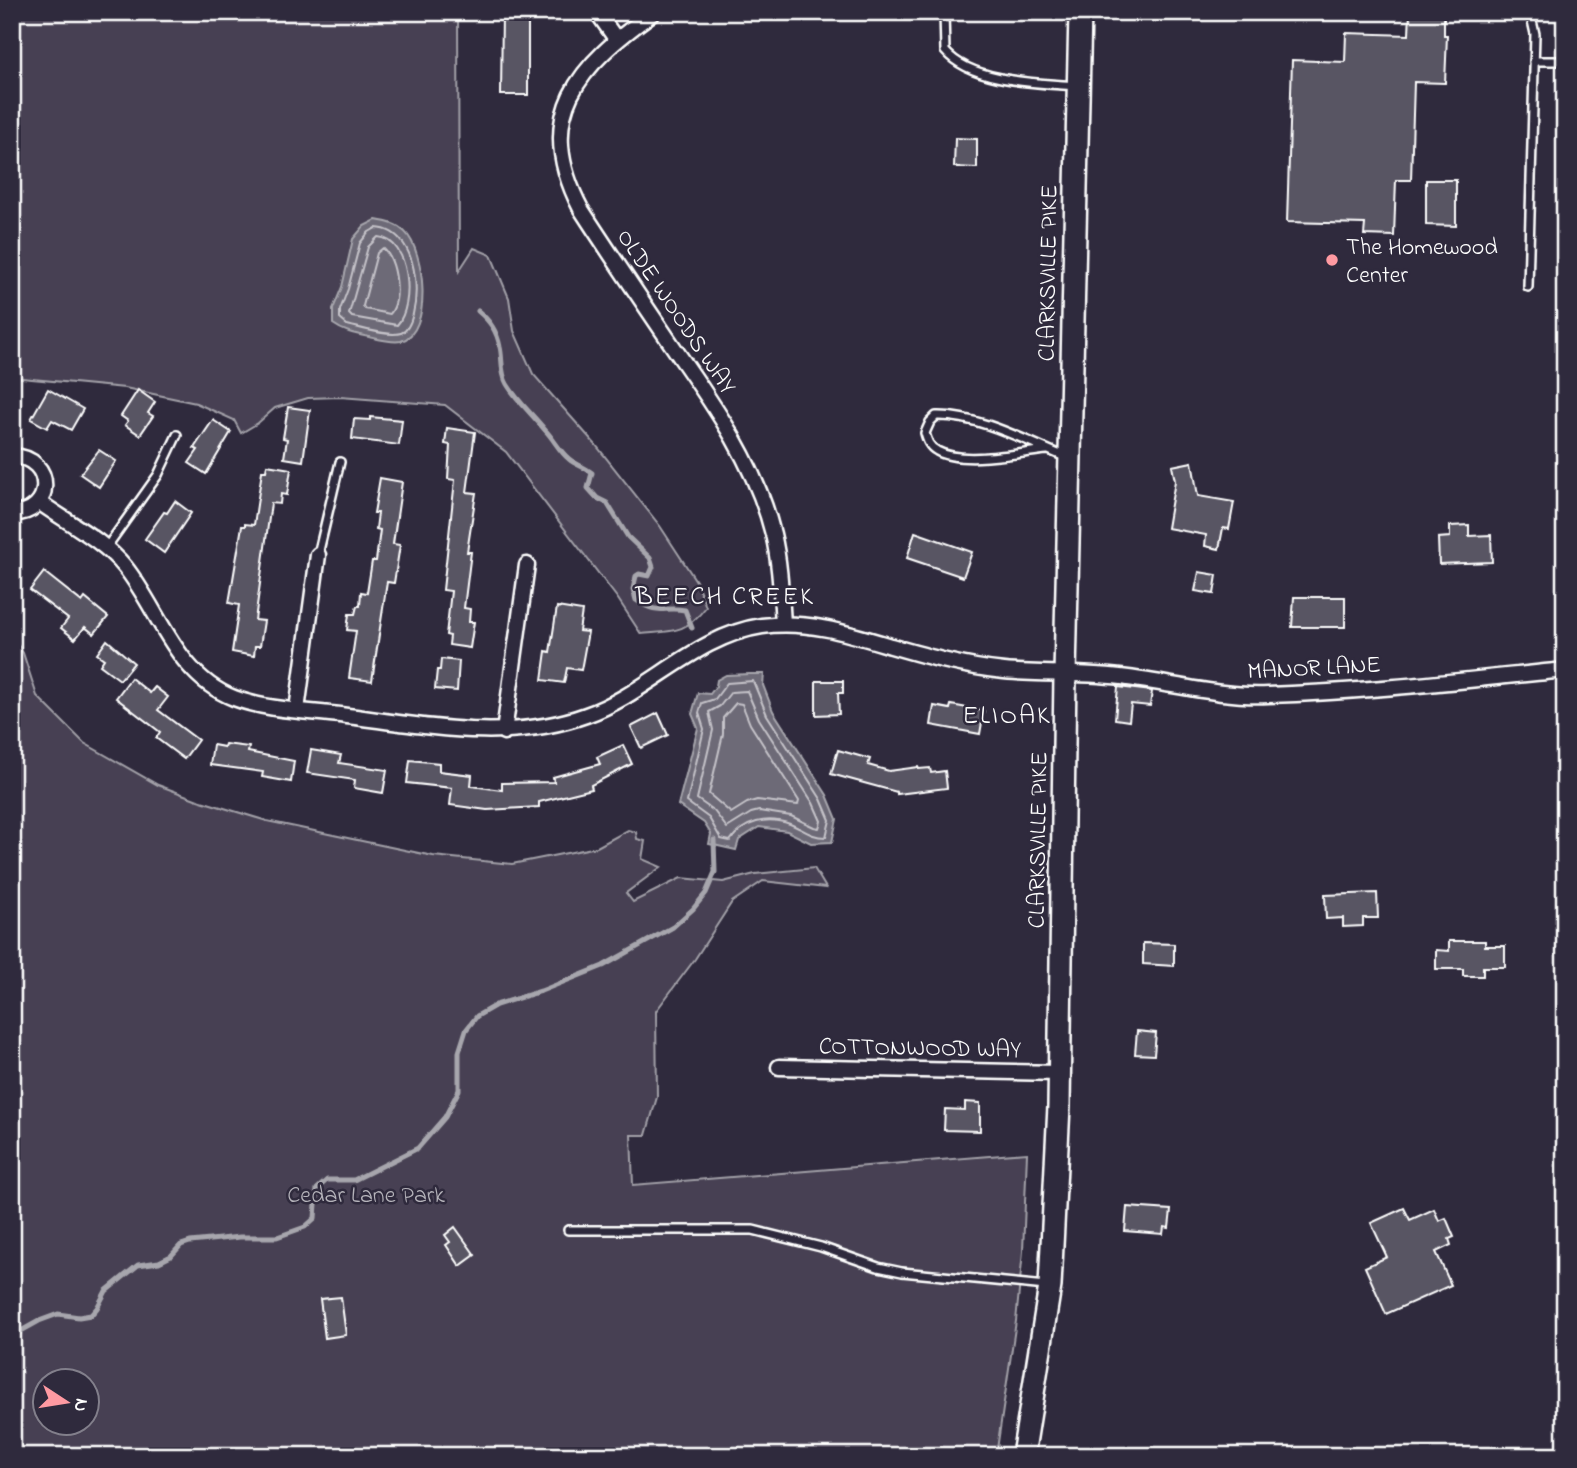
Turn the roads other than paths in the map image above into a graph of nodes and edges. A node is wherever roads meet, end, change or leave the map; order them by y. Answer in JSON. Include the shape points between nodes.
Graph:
{"nodes":[{"id":1,"x":597,"y":12,"type":"edge"},
{"id":2,"x":654,"y":12,"type":"edge"},
{"id":3,"x":944,"y":12,"type":"edge"},
{"id":4,"x":1080,"y":12,"type":"edge"},
{"id":5,"x":1530,"y":12,"type":"edge"},
{"id":6,"x":616,"y":39,"type":"junction"},
{"id":7,"x":1534,"y":61,"type":"junction"},
{"id":8,"x":1565,"y":61,"type":"edge"},
{"id":9,"x":1078,"y":87,"type":"junction"},
{"id":10,"x":1528,"y":287,"type":"dead end"},
{"id":11,"x":177,"y":435,"type":"dead end"},
{"id":12,"x":1047,"y":450,"type":"junction"},
{"id":13,"x":12,"y":456,"type":"edge"},
{"id":14,"x":1069,"y":458,"type":"junction"},
{"id":15,"x":340,"y":462,"type":"dead end"},
{"id":16,"x":39,"y":502,"type":"junction"},
{"id":17,"x":12,"y":513,"type":"edge"},
{"id":18,"x":106,"y":549,"type":"junction"},
{"id":19,"x":318,"y":555,"type":"joint"},
{"id":20,"x":527,"y":565,"type":"dead end"},
{"id":21,"x":783,"y":624,"type":"junction"},
{"id":22,"x":1565,"y":670,"type":"edge"},
{"id":23,"x":1065,"y":675,"type":"junction"},
{"id":24,"x":298,"y":710,"type":"junction"},
{"id":25,"x":504,"y":732,"type":"junction"},
{"id":26,"x":779,"y":1067,"type":"dead end"},
{"id":27,"x":1060,"y":1073,"type":"junction"},
{"id":28,"x":568,"y":1230,"type":"dead end"},
{"id":29,"x":1050,"y":1286,"type":"junction"},
{"id":30,"x":1023,"y":1456,"type":"edge"}],
"edges":[{"from":1,"to":6,"type":"street"},
{"from":2,"to":6,"type":"street","name":"OLDE WOODS WAY"},
{"from":3,"to":9,"type":"lane","via":[[945,51],[960,64],[1010,81]]},
{"from":4,"to":9,"type":"main road","name":"CLARKSVILLE PIKE"},
{"from":5,"to":7,"type":"lane"},
{"from":6,"to":21,"type":"street","name":"OLDE WOODS WAY","via":[[588,66],[575,87],[559,138],[561,161],[588,220],[738,445],[753,475],[773,533]]},
{"from":7,"to":8,"type":"lane"},
{"from":7,"to":10,"type":"lane"},
{"from":9,"to":14,"type":"main road","name":"CLARKSVILLE PIKE"},
{"from":11,"to":18,"type":"lane","via":[[158,475]]},
{"from":12,"to":12,"type":"lane","via":[[951,415],[936,416],[925,433],[937,452],[952,455],[974,458]]},
{"from":12,"to":14,"type":"lane"},
{"from":13,"to":16,"type":"street","via":[[31,460],[43,475]]},
{"from":14,"to":23,"type":"main road","name":"CLARKSVILLE PIKE"},
{"from":15,"to":19,"type":"lane"},
{"from":16,"to":17,"type":"street","via":[[24,512]]},
{"from":16,"to":18,"type":"street","name":"MANOR LANE"},
{"from":18,"to":24,"type":"street","name":"MANOR LANE","via":[[128,572],[196,674],[232,697]]},
{"from":19,"to":24,"type":"street"},
{"from":20,"to":25,"type":"street"},
{"from":21,"to":23,"type":"street","name":"MANOR LANE","via":[[836,630],[973,667]]},
{"from":21,"to":25,"type":"street","name":"MANOR LANE","via":[[730,633],[586,715]]},
{"from":22,"to":23,"type":"street","name":"MANOR LANE","via":[[1265,695],[1190,690],[1125,677]]},
{"from":23,"to":27,"type":"main road","name":"CLARKSVILLE PIKE"},
{"from":24,"to":25,"type":"street","name":"MANOR LANE"},
{"from":26,"to":27,"type":"street","name":"COTTONWOOD WAY"},
{"from":27,"to":29,"type":"main road","name":"CLARKSVILLE PIKE"},
{"from":28,"to":29,"type":"lane","via":[[753,1230],[902,1272]]},
{"from":29,"to":30,"type":"main road","name":"CLARKSVILLE PIKE"}]}
